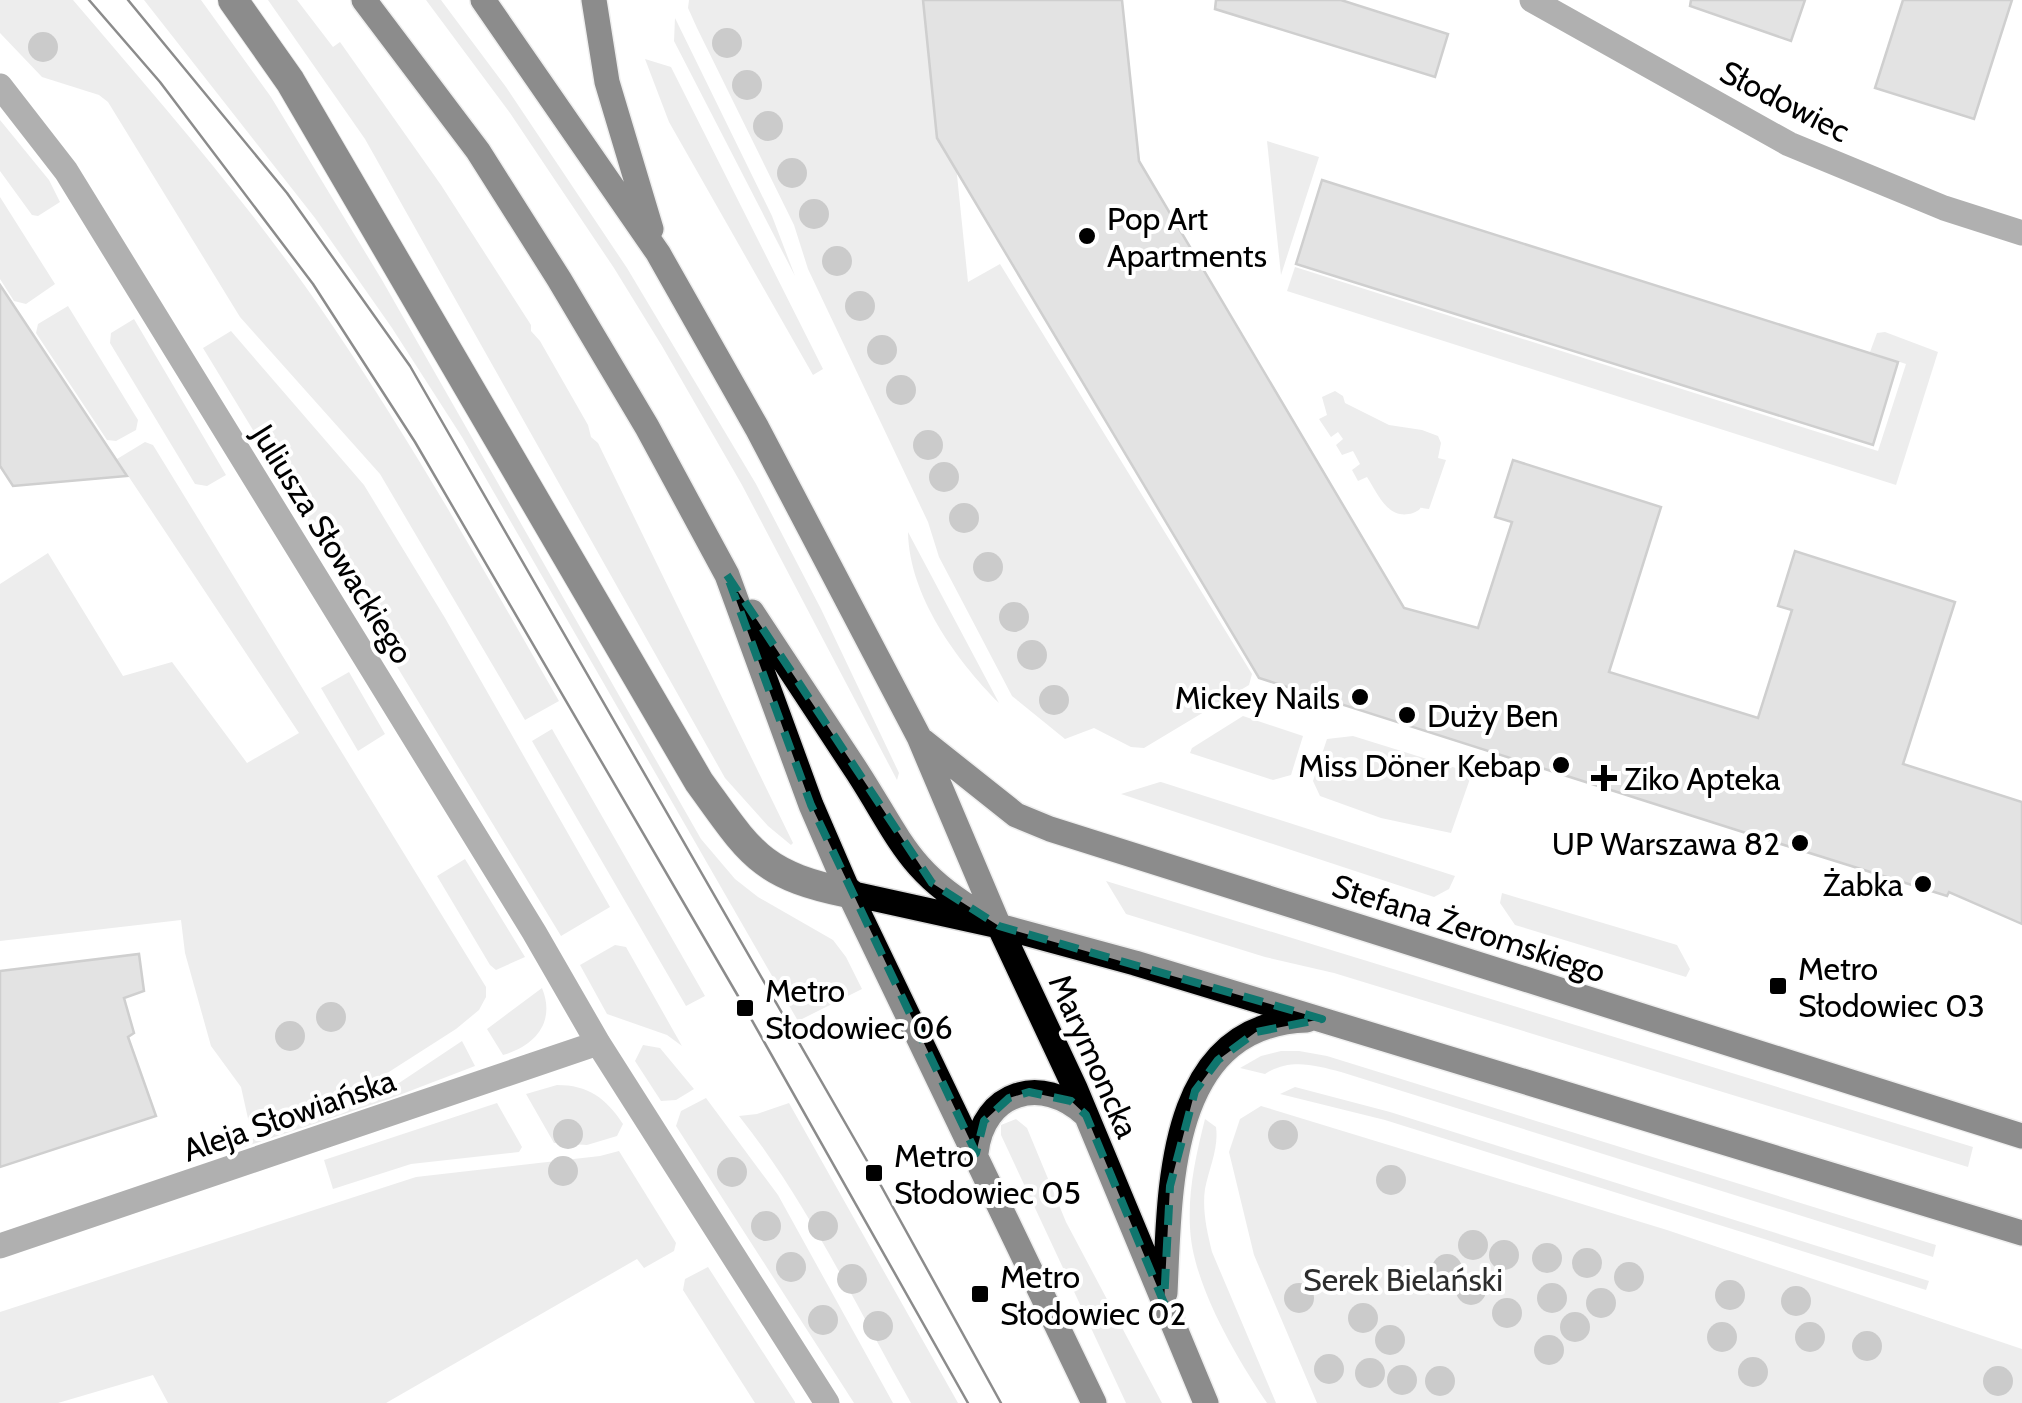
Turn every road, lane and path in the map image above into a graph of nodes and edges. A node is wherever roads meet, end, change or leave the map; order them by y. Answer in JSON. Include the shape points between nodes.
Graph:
{"nodes":[{"id":1,"x":233,"y":0,"type":"edge"},
{"id":2,"x":364,"y":0,"type":"edge"},
{"id":3,"x":483,"y":0,"type":"edge"},
{"id":4,"x":594,"y":0,"type":"edge"},
{"id":5,"x":1532,"y":0,"type":"edge"},
{"id":6,"x":0,"y":86,"type":"edge"},
{"id":7,"x":2020,"y":226,"type":"edge"},
{"id":8,"x":658,"y":253,"type":"junction"},
{"id":9,"x":727,"y":575,"type":"junction"},
{"id":10,"x":919,"y":737,"type":"junction"},
{"id":11,"x":849,"y":893,"type":"junction"},
{"id":12,"x":999,"y":926,"type":"junction"},
{"id":13,"x":1322,"y":1019,"type":"junction"},
{"id":14,"x":598,"y":1043,"type":"junction"},
{"id":15,"x":1086,"y":1116,"type":"junction"},
{"id":16,"x":2022,"y":1136,"type":"edge"},
{"id":17,"x":976,"y":1153,"type":"junction"},
{"id":18,"x":2022,"y":1233,"type":"edge"},
{"id":19,"x":0,"y":1246,"type":"edge"},
{"id":20,"x":1164,"y":1303,"type":"junction"},
{"id":21,"x":827,"y":1403,"type":"edge"},
{"id":22,"x":1094,"y":1403,"type":"edge"},
{"id":23,"x":1206,"y":1403,"type":"edge"}],
"edges":[{"from":1,"to":11,"type":"highway","via":[[290,81],[699,782],[768,866]]},
{"from":2,"to":9,"type":"main road","via":[[478,150],[647,427]]},
{"from":3,"to":8,"type":"main road"},
{"from":4,"to":8,"type":"main road","via":[[607,82]]},
{"from":5,"to":7,"type":"street","name":"Słodowiec","via":[[1789,144],[1944,208]]},
{"from":6,"to":14,"type":"street","name":"Juliusza Słowackiego","via":[[66,171]]},
{"from":8,"to":10,"type":"main road"},
{"from":9,"to":11,"type":"main road"},
{"from":9,"to":12,"type":"main road","via":[[902,848],[932,882]]},
{"from":10,"to":12,"type":"main road","name":"Marymoncka"},
{"from":10,"to":16,"type":"main road","name":"Stefana Żeromskiego","via":[[1016,815],[1050,829]]},
{"from":11,"to":12,"type":"main road"},
{"from":11,"to":17,"type":"main road"},
{"from":12,"to":13,"type":"main road"},
{"from":12,"to":15,"type":"main road","name":"Marymoncka"},
{"from":13,"to":18,"type":"main road"},
{"from":13,"to":20,"type":"main road","via":[[1256,1032],[1218,1060],[1194,1092],[1170,1186]]},
{"from":14,"to":19,"type":"street","name":"Aleja Słowiańska"},
{"from":14,"to":21,"type":"street"},
{"from":15,"to":17,"type":"main road","via":[[1051,1093],[1009,1098],[984,1121]]},
{"from":15,"to":20,"type":"main road","name":"Marymoncka"},
{"from":17,"to":22,"type":"main road"},
{"from":20,"to":23,"type":"main road","name":"Marymoncka"}]}
